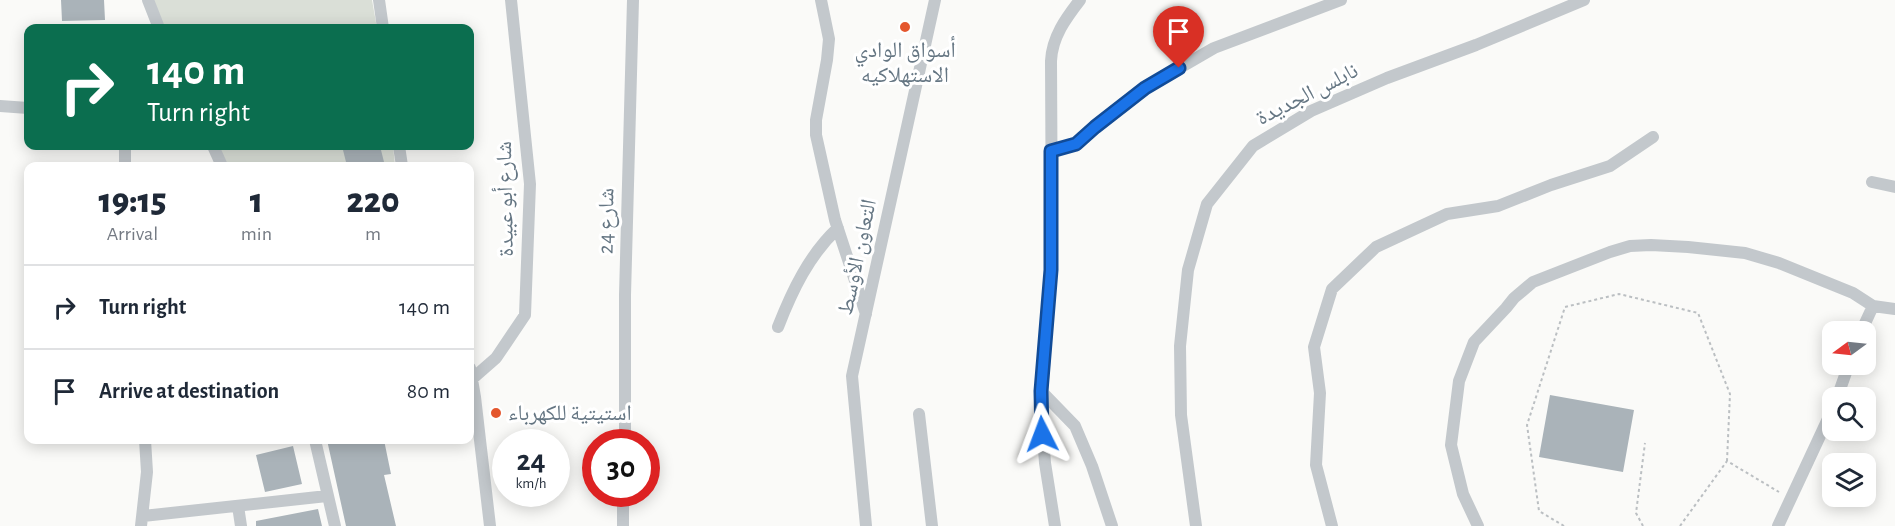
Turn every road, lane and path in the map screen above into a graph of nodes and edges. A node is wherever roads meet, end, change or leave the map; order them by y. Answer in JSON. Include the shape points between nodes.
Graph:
{"nodes":[{"id":1,"x":148,"y":0,"type":"edge"},
{"id":2,"x":379,"y":0,"type":"edge"},
{"id":3,"x":511,"y":0,"type":"edge"},
{"id":4,"x":633,"y":0,"type":"edge"},
{"id":5,"x":821,"y":0,"type":"edge"},
{"id":6,"x":935,"y":0,"type":"edge"},
{"id":7,"x":1080,"y":0,"type":"edge"},
{"id":8,"x":1341,"y":0,"type":"edge"},
{"id":9,"x":1584,"y":0,"type":"edge"},
{"id":10,"x":157,"y":24,"type":"edge"},
{"id":11,"x":382,"y":24,"type":"edge"},
{"id":12,"x":0,"y":106,"type":"edge"},
{"id":13,"x":24,"y":108,"type":"edge"},
{"id":14,"x":1653,"y":137,"type":"dead end"},
{"id":15,"x":1051,"y":151,"type":"junction"},
{"id":16,"x":1872,"y":182,"type":"dead end"},
{"id":17,"x":1895,"y":187,"type":"edge"},
{"id":18,"x":838,"y":228,"type":"junction"},
{"id":19,"x":1873,"y":306,"type":"junction"},
{"id":20,"x":1895,"y":309,"type":"edge"},
{"id":21,"x":866,"y":314,"type":"junction"},
{"id":22,"x":1866,"y":321,"type":"edge"},
{"id":23,"x":778,"y":327,"type":"dead end"},
{"id":24,"x":474,"y":371,"type":"edge"},
{"id":25,"x":1041,"y":391,"type":"junction"},
{"id":26,"x":474,"y":397,"type":"edge"},
{"id":27,"x":919,"y":414,"type":"dead end"},
{"id":28,"x":625,"y":429,"type":"edge"},
{"id":29,"x":1822,"y":430,"type":"edge"},
{"id":30,"x":1645,"y":443,"type":"dead end"},
{"id":31,"x":145,"y":444,"type":"edge"},
{"id":32,"x":316,"y":444,"type":"edge"},
{"id":33,"x":1727,"y":461,"type":"junction"},
{"id":34,"x":327,"y":496,"type":"junction"},
{"id":35,"x":1789,"y":498,"type":"junction"},
{"id":36,"x":238,"y":507,"type":"junction"},
{"id":37,"x":624,"y":507,"type":"edge"},
{"id":38,"x":142,"y":521,"type":"edge"},
{"id":39,"x":241,"y":526,"type":"edge"},
{"id":40,"x":335,"y":526,"type":"edge"},
{"id":41,"x":490,"y":526,"type":"edge"},
{"id":42,"x":623,"y":526,"type":"edge"},
{"id":43,"x":866,"y":526,"type":"edge"},
{"id":44,"x":932,"y":526,"type":"edge"},
{"id":45,"x":1055,"y":526,"type":"edge"},
{"id":46,"x":1112,"y":526,"type":"edge"},
{"id":47,"x":1196,"y":526,"type":"edge"},
{"id":48,"x":1332,"y":526,"type":"edge"},
{"id":49,"x":1478,"y":526,"type":"edge"},
{"id":50,"x":1564,"y":526,"type":"edge"},
{"id":51,"x":1643,"y":526,"type":"edge"},
{"id":52,"x":1680,"y":526,"type":"edge"},
{"id":53,"x":1778,"y":526,"type":"edge"}],
"edges":[{"from":1,"to":10,"type":"street"},
{"from":2,"to":11,"type":"street"},
{"from":3,"to":24,"type":"street","name":"شارع أبو عبيدة","via":[[530,184],[525,315],[496,358]]},
{"from":4,"to":28,"type":"street","name":"شارع 24"},
{"from":5,"to":18,"type":"street","via":[[828,52],[816,129],[826,188]]},
{"from":6,"to":21,"type":"street","name":"التعاون الأوسط"},
{"from":7,"to":15,"type":"street","via":[[1052,49]]},
{"from":8,"to":15,"type":"street","via":[[1214,48],[1145,88],[1076,144]]},
{"from":9,"to":47,"type":"street","name":"نابلس الجديدة","via":[[1311,111],[1253,146],[1207,204],[1188,270],[1180,346],[1181,415]]},
{"from":12,"to":13,"type":"street"},
{"from":14,"to":48,"type":"street","via":[[1610,166],[1498,206],[1448,214],[1376,247],[1332,289],[1314,347],[1320,393],[1316,465]]},
{"from":15,"to":25,"type":"street","via":[[1051,283]]},
{"from":16,"to":17,"type":"street"},
{"from":18,"to":21,"type":"street"},
{"from":18,"to":23,"type":"street","via":[[823,242],[804,271]]},
{"from":19,"to":20,"type":"street"},
{"from":19,"to":22,"type":"street"},
{"from":19,"to":49,"type":"street","via":[[1853,293],[1779,263],[1745,253],[1688,247],[1630,246],[1533,282],[1474,342],[1460,381],[1451,445],[1463,494]]},
{"from":21,"to":43,"type":"street","name":"التعاون الأوسط","via":[[852,376]]},
{"from":25,"to":45,"type":"street","via":[[1043,443]]},
{"from":25,"to":46,"type":"street","via":[[1075,426]]},
{"from":26,"to":41,"type":"street"},
{"from":27,"to":44,"type":"street"},
{"from":29,"to":35,"type":"street"},
{"from":30,"to":51,"type":"path","via":[[1636,513]]},
{"from":31,"to":38,"type":"street"},
{"from":32,"to":34,"type":"street"},
{"from":33,"to":35,"type":"path"},
{"from":33,"to":50,"type":"path","via":[[1730,394],[1698,313],[1619,294],[1565,307],[1527,425],[1539,511]]},
{"from":33,"to":52,"type":"path"},
{"from":34,"to":36,"type":"street"},
{"from":34,"to":40,"type":"street"},
{"from":35,"to":53,"type":"street"},
{"from":36,"to":38,"type":"street"},
{"from":36,"to":39,"type":"street"},
{"from":37,"to":42,"type":"street"}]}
